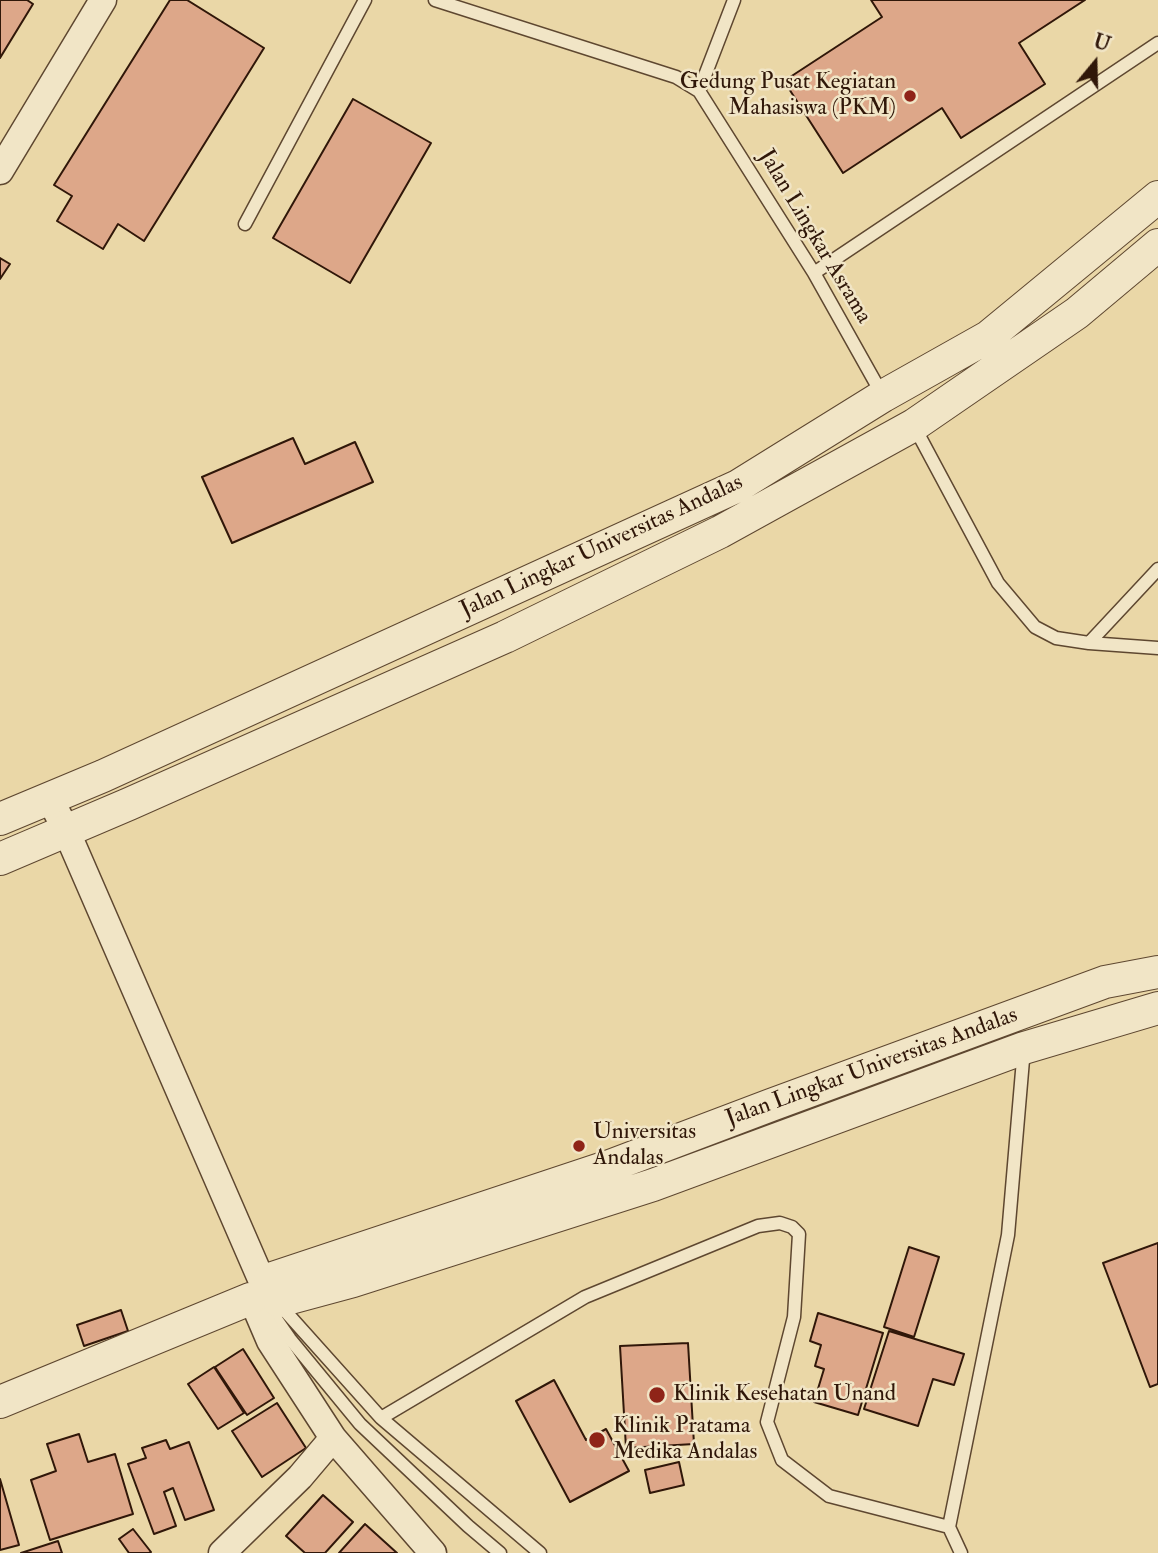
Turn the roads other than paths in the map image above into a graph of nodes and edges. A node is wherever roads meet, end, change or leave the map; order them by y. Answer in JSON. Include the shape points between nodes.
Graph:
{"nodes":[{"id":1,"x":103,"y":0,"type":"edge"},
{"id":2,"x":365,"y":0,"type":"edge"},
{"id":3,"x":435,"y":0,"type":"edge"},
{"id":4,"x":734,"y":0,"type":"edge"},
{"id":5,"x":1158,"y":43,"type":"edge"},
{"id":6,"x":699,"y":91,"type":"junction"},
{"id":7,"x":0,"y":171,"type":"edge"},
{"id":8,"x":1158,"y":198,"type":"edge"},
{"id":9,"x":245,"y":224,"type":"dead end"},
{"id":10,"x":1158,"y":245,"type":"edge"},
{"id":11,"x":814,"y":273,"type":"junction"},
{"id":12,"x":883,"y":396,"type":"junction"},
{"id":13,"x":914,"y":425,"type":"junction"},
{"id":14,"x":1158,"y":569,"type":"edge"},
{"id":15,"x":487,"y":601,"type":"junction"},
{"id":16,"x":505,"y":637,"type":"junction"},
{"id":17,"x":1089,"y":643,"type":"junction"},
{"id":18,"x":1158,"y":648,"type":"edge"},
{"id":19,"x":50,"y":799,"type":"junction"},
{"id":20,"x":0,"y":819,"type":"edge"},
{"id":21,"x":66,"y":830,"type":"junction"},
{"id":22,"x":0,"y":859,"type":"edge"},
{"id":23,"x":1158,"y":972,"type":"edge"},
{"id":24,"x":1158,"y":1007,"type":"edge"},
{"id":25,"x":1024,"y":1048,"type":"junction"},
{"id":26,"x":847,"y":1077,"type":"junction"},
{"id":27,"x":862,"y":1108,"type":"junction"},
{"id":28,"x":266,"y":1296,"type":"junction"},
{"id":29,"x":0,"y":1402,"type":"edge"},
{"id":30,"x":381,"y":1418,"type":"junction"},
{"id":31,"x":333,"y":1438,"type":"junction"},
{"id":32,"x":949,"y":1527,"type":"junction"},
{"id":33,"x":222,"y":1553,"type":"edge"},
{"id":34,"x":433,"y":1553,"type":"edge"},
{"id":35,"x":500,"y":1553,"type":"edge"},
{"id":36,"x":540,"y":1553,"type":"edge"},
{"id":37,"x":961,"y":1553,"type":"edge"}],
"edges":[{"from":1,"to":7,"type":"street"},
{"from":2,"to":9,"type":"lane"},
{"from":3,"to":6,"type":"lane","name":"Jalan Lingkar Asrama","via":[[676,77]]},
{"from":4,"to":6,"type":"lane"},
{"from":5,"to":11,"type":"lane"},
{"from":6,"to":11,"type":"lane","name":"Jalan Lingkar Asrama"},
{"from":8,"to":12,"type":"street","name":"Jalan Lingkar Universitas Andalas","via":[[988,337]]},
{"from":10,"to":13,"type":"street","name":"Jalan Lingkar Universitas Andalas","via":[[1077,313]]},
{"from":11,"to":12,"type":"lane","name":"Jalan Lingkar Asrama"},
{"from":12,"to":15,"type":"street","name":"Jalan Lingkar Universitas Andalas","via":[[738,486]]},
{"from":13,"to":16,"type":"street","name":"Jalan Lingkar Universitas Andalas","via":[[720,532]]},
{"from":13,"to":17,"type":"lane","via":[[998,583],[1035,627],[1056,638]]},
{"from":14,"to":17,"type":"lane"},
{"from":15,"to":16,"type":"street"},
{"from":15,"to":19,"type":"street","name":"Jalan Lingkar Universitas Andalas"},
{"from":16,"to":21,"type":"street","name":"Jalan Lingkar Universitas Andalas"},
{"from":17,"to":18,"type":"lane"},
{"from":19,"to":20,"type":"street","name":"Jalan Lingkar Universitas Andalas"},
{"from":19,"to":21,"type":"street"},
{"from":21,"to":22,"type":"street","name":"Jalan Lingkar Universitas Andalas"},
{"from":21,"to":28,"type":"street"},
{"from":23,"to":26,"type":"street","name":"Jalan Lingkar Universitas Andalas","via":[[1105,982]]},
{"from":24,"to":25,"type":"street","name":"Jalan Lingkar Universitas Andalas"},
{"from":25,"to":27,"type":"street","name":"Jalan Lingkar Universitas Andalas"},
{"from":25,"to":32,"type":"lane","via":[[1008,1235]]},
{"from":26,"to":27,"type":"street"},
{"from":26,"to":28,"type":"street","name":"Jalan Lingkar Universitas Andalas"},
{"from":27,"to":28,"type":"street","name":"Jalan Lingkar Universitas Andalas","via":[[653,1185],[353,1281]]},
{"from":28,"to":29,"type":"street"},
{"from":28,"to":30,"type":"lane"},
{"from":28,"to":31,"type":"street","via":[[270,1341]]},
{"from":28,"to":35,"type":"lane","via":[[290,1339],[360,1424]]},
{"from":30,"to":32,"type":"lane","via":[[585,1297],[758,1226],[780,1223],[799,1234],[793,1317],[767,1422],[782,1460],[830,1496]]},
{"from":30,"to":36,"type":"lane"},
{"from":31,"to":33,"type":"street"},
{"from":31,"to":34,"type":"street"},
{"from":32,"to":37,"type":"lane"}]}
